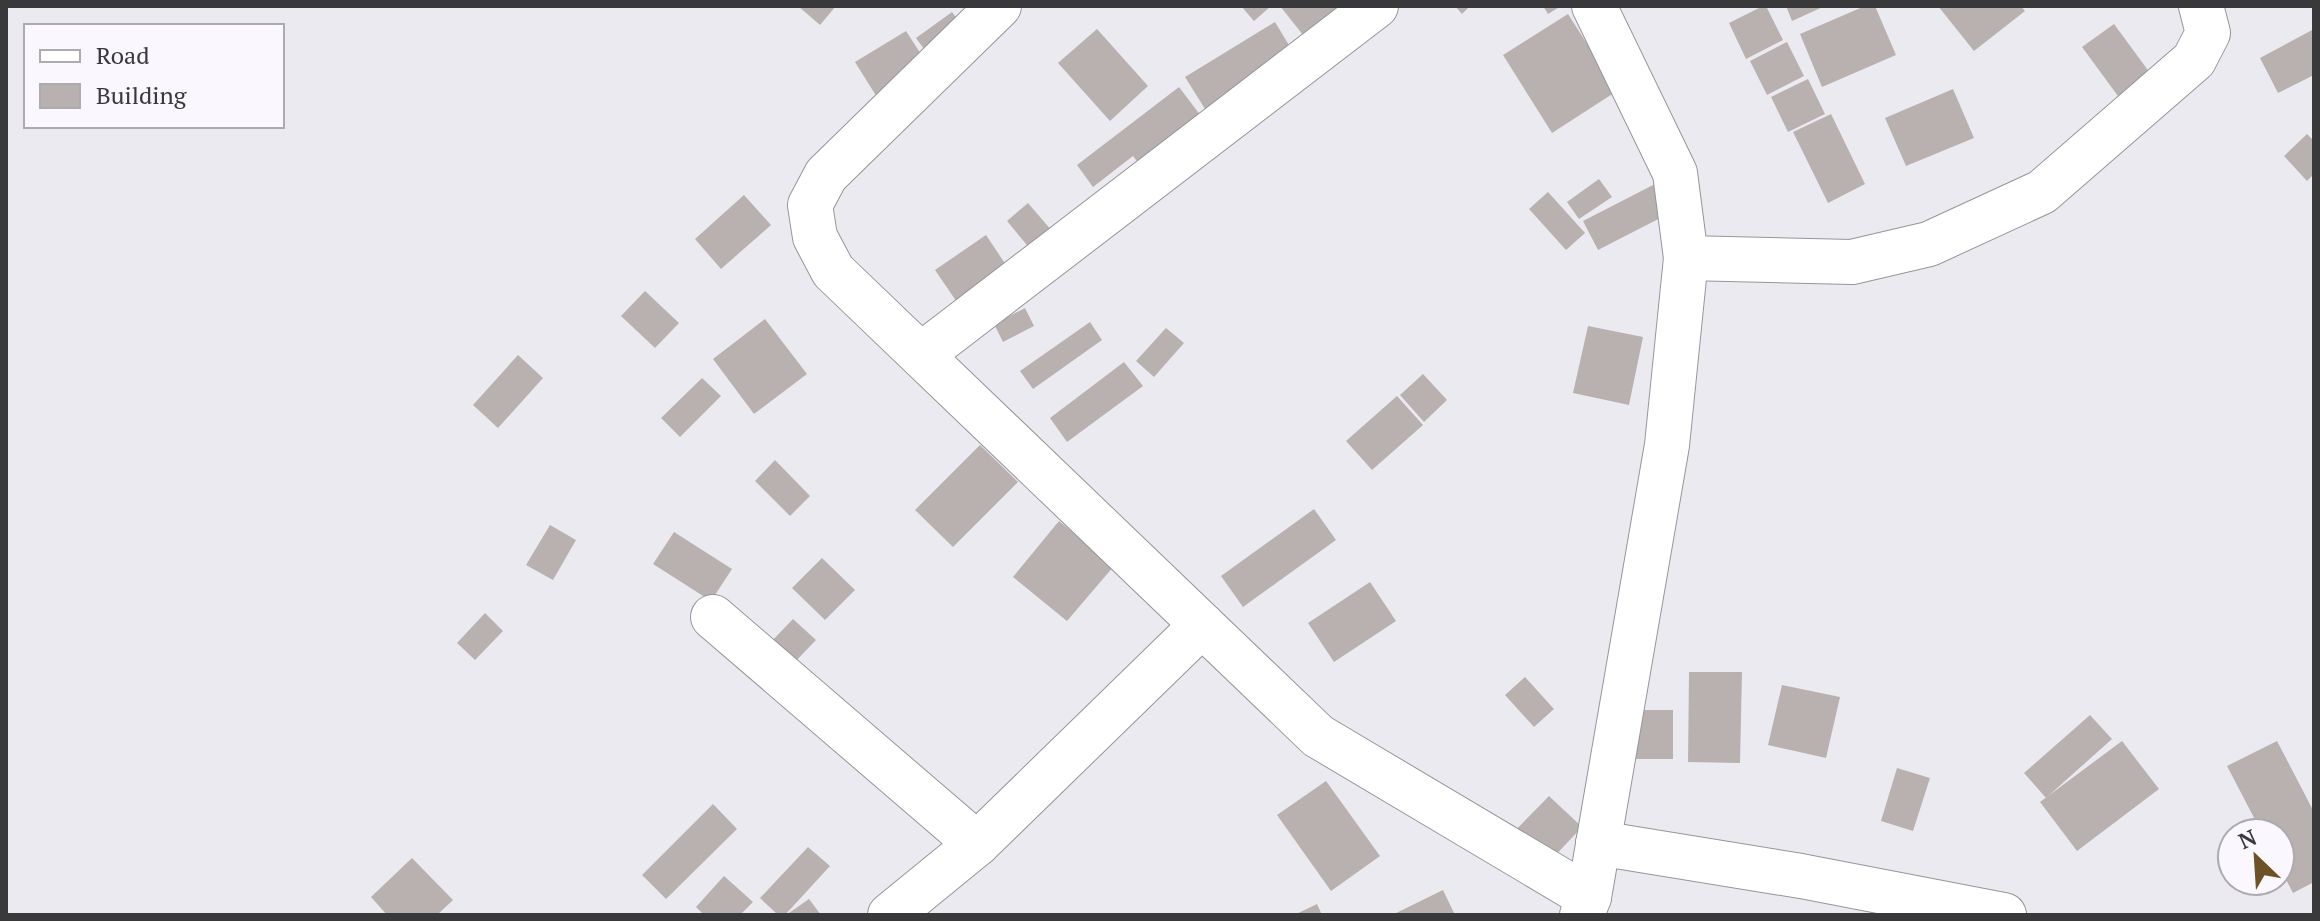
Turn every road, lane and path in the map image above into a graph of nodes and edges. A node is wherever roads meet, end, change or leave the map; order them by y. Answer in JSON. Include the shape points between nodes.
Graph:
{"nodes":[{"id":1,"x":999,"y":6,"type":"edge"},
{"id":2,"x":1376,"y":6,"type":"edge"},
{"id":3,"x":1594,"y":6,"type":"edge"},
{"id":4,"x":2201,"y":6,"type":"edge"},
{"id":5,"x":1686,"y":258,"type":"junction"},
{"id":6,"x":921,"y":355,"type":"junction"},
{"id":7,"x":713,"y":617,"type":"dead end"},
{"id":8,"x":1202,"y":625,"type":"junction"},
{"id":9,"x":1598,"y":843,"type":"junction"},
{"id":10,"x":977,"y":844,"type":"junction"},
{"id":11,"x":1586,"y":906,"type":"edge"},
{"id":12,"x":890,"y":915,"type":"edge"},
{"id":13,"x":2004,"y":915,"type":"edge"}],
"edges":[{"from":1,"to":6,"type":"street","via":[[826,175],[810,205],[815,237],[833,271]]},
{"from":2,"to":6,"type":"street"},
{"from":3,"to":5,"type":"street","via":[[1675,173]]},
{"from":4,"to":5,"type":"street","via":[[2208,33],[2194,60],[2042,192],[1929,244],[1852,262]]},
{"from":5,"to":9,"type":"street","via":[[1667,445]]},
{"from":6,"to":8,"type":"street"},
{"from":7,"to":10,"type":"street"},
{"from":8,"to":10,"type":"street"},
{"from":8,"to":11,"type":"street","via":[[1318,736]]},
{"from":9,"to":11,"type":"street"},
{"from":9,"to":13,"type":"street"},
{"from":10,"to":12,"type":"street"}]}
